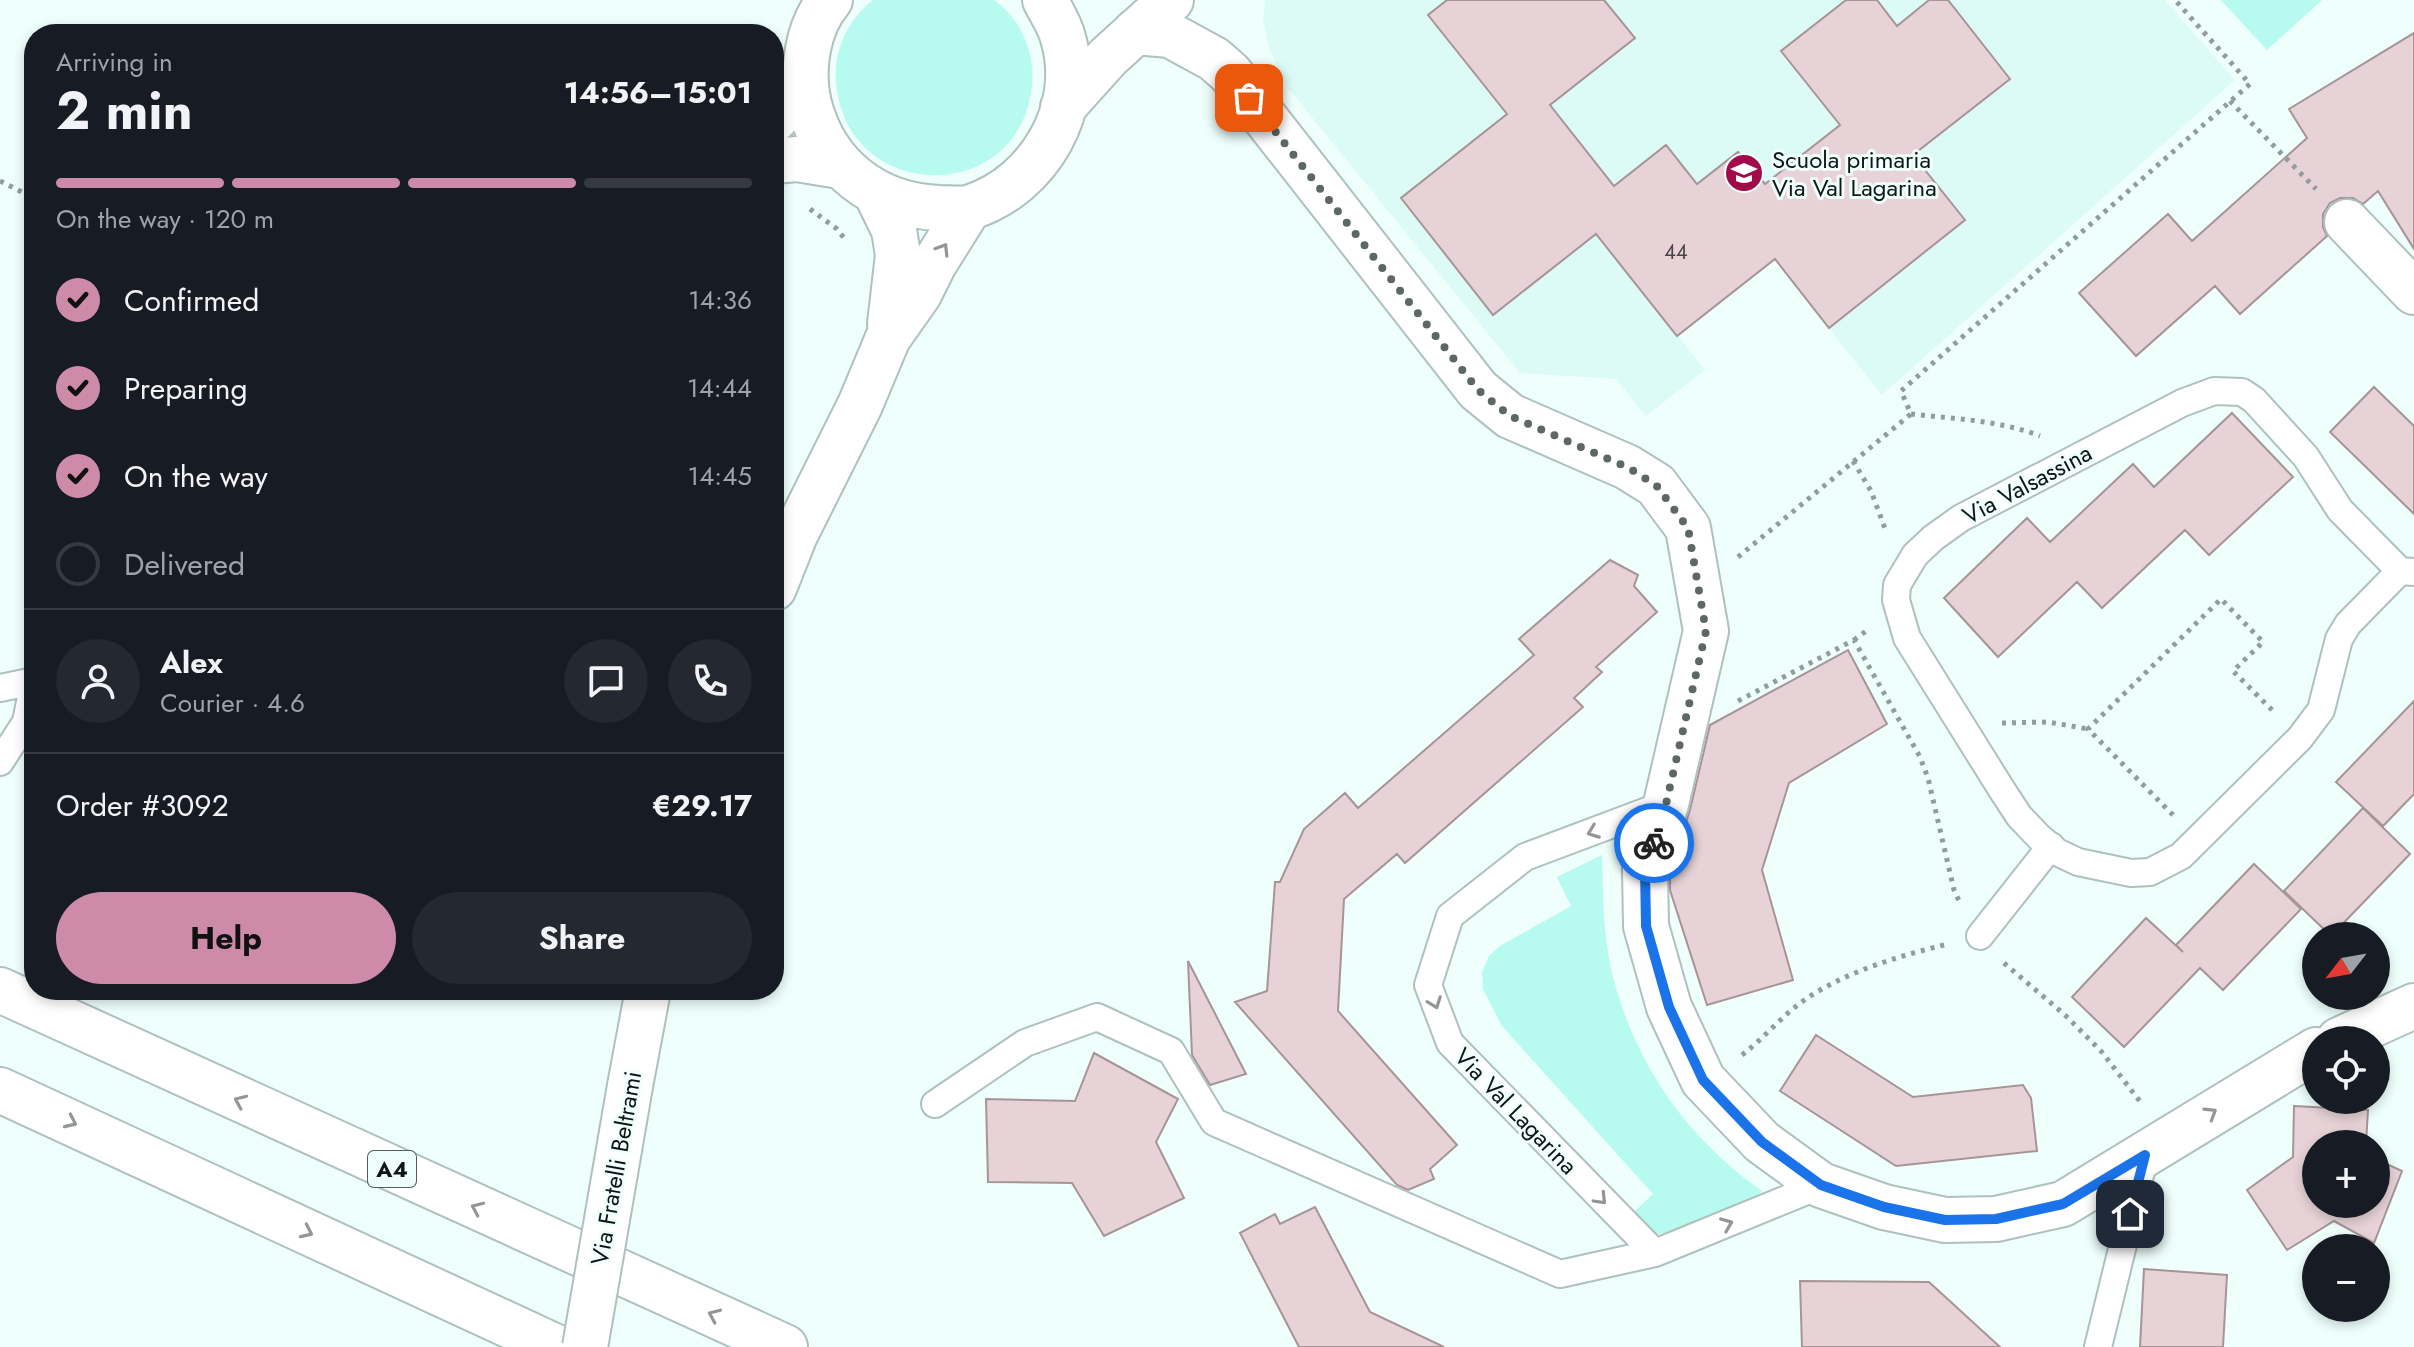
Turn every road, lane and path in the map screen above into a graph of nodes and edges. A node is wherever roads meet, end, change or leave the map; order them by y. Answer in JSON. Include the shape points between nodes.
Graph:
{"nodes":[{"id":1,"x":830,"y":0,"type":"edge"},
{"id":2,"x":1045,"y":0,"type":"edge"},
{"id":3,"x":1171,"y":0,"type":"edge"},
{"id":4,"x":2175,"y":0,"type":"edge"},
{"id":5,"x":1135,"y":32,"type":"junction"},
{"id":6,"x":805,"y":87,"type":"junction"},
{"id":7,"x":2230,"y":101,"type":"junction"},
{"id":8,"x":1063,"y":107,"type":"junction"},
{"id":9,"x":784,"y":109,"type":"edge"},
{"id":10,"x":784,"y":160,"type":"edge"},
{"id":11,"x":840,"y":166,"type":"junction"},
{"id":12,"x":0,"y":181,"type":"edge"},
{"id":13,"x":24,"y":193,"type":"edge"},
{"id":14,"x":876,"y":193,"type":"junction"},
{"id":15,"x":803,"y":205,"type":"dead end"},
{"id":16,"x":969,"y":208,"type":"junction"},
{"id":17,"x":2347,"y":222,"type":"joint"},
{"id":18,"x":845,"y":240,"type":"dead end"},
{"id":19,"x":2414,"y":292,"type":"edge"},
{"id":20,"x":888,"y":338,"type":"junction"},
{"id":21,"x":1911,"y":414,"type":"junction"},
{"id":22,"x":2049,"y":440,"type":"dead end"},
{"id":23,"x":1853,"y":461,"type":"junction"},
{"id":24,"x":1887,"y":533,"type":"dead end"},
{"id":25,"x":784,"y":563,"type":"edge"},
{"id":26,"x":1695,"y":569,"type":"junction"},
{"id":27,"x":2407,"y":572,"type":"edge"},
{"id":28,"x":24,"y":684,"type":"edge"},
{"id":29,"x":0,"y":688,"type":"edge"},
{"id":30,"x":1957,"y":720,"type":"junction"},
{"id":31,"x":1685,"y":722,"type":"junction"},
{"id":32,"x":24,"y":725,"type":"edge"},
{"id":33,"x":2088,"y":729,"type":"junction"},
{"id":34,"x":2300,"y":738,"type":"junction"},
{"id":35,"x":0,"y":762,"type":"edge"},
{"id":36,"x":1666,"y":804,"type":"junction"},
{"id":37,"x":2198,"y":841,"type":"junction"},
{"id":38,"x":2051,"y":846,"type":"junction"},
{"id":39,"x":1980,"y":936,"type":"junction"},
{"id":40,"x":0,"y":990,"type":"edge"},
{"id":41,"x":646,"y":1000,"type":"edge"},
{"id":42,"x":2414,"y":1006,"type":"edge"},
{"id":43,"x":2370,"y":1026,"type":"edge"},
{"id":44,"x":2302,"y":1059,"type":"edge"},
{"id":45,"x":1703,"y":1080,"type":"junction"},
{"id":46,"x":0,"y":1090,"type":"edge"},
{"id":47,"x":935,"y":1104,"type":"dead end"},
{"id":48,"x":2157,"y":1147,"type":"junction"},
{"id":49,"x":1821,"y":1185,"type":"junction"},
{"id":50,"x":1655,"y":1253,"type":"junction"},
{"id":51,"x":556,"y":1347,"type":"edge"},
{"id":52,"x":585,"y":1347,"type":"edge"},
{"id":53,"x":785,"y":1347,"type":"edge"},
{"id":54,"x":2098,"y":1347,"type":"edge"}],
"edges":[{"from":1,"to":6,"type":"main road","via":[[808,45]]},
{"from":2,"to":8,"type":"main road","via":[[1063,38],[1069,81]]},
{"from":3,"to":5,"type":"main road"},
{"from":4,"to":7,"type":"path","via":[[2250,84]]},
{"from":5,"to":8,"type":"main road"},
{"from":5,"to":26,"type":"main road","via":[[1170,35],[1230,73],[1478,390],[1510,416],[1656,485],[1688,528]]},
{"from":6,"to":9,"type":"main road"},
{"from":6,"to":11,"type":"main road","via":[[815,128]]},
{"from":7,"to":17,"type":"path"},
{"from":7,"to":21,"type":"path","via":[[1901,391]]},
{"from":8,"to":16,"type":"main road","via":[[1060,124],[1037,162],[1006,189]]},
{"from":10,"to":11,"type":"main road"},
{"from":11,"to":14,"type":"main road"},
{"from":12,"to":13,"type":"path"},
{"from":14,"to":16,"type":"main road","via":[[918,207]]},
{"from":14,"to":20,"type":"main road","via":[[894,230],[898,255]]},
{"from":15,"to":18,"type":"path"},
{"from":20,"to":16,"type":"main road","one_way":true},
{"from":17,"to":19,"type":"main road"},
{"from":20,"to":25,"type":"main road"},
{"from":21,"to":22,"type":"path","via":[[1983,421]]},
{"from":21,"to":23,"type":"path"},
{"from":23,"to":24,"type":"path"},
{"from":23,"to":26,"type":"path","via":[[1740,555],[1716,569]]},
{"from":26,"to":31,"type":"main road","via":[[1706,631]]},
{"from":27,"to":30,"type":"lane","name":"Via Valsassina","via":[[2340,510],[2306,457],[2254,400],[2242,392],[2200,394],[1961,518],[1906,567],[1897,585],[1900,620],[1915,655]]},
{"from":27,"to":34,"type":"lane","name":"Via Valsassina","via":[[2343,632],[2321,710]]},
{"from":28,"to":29,"type":"lane"},
{"from":30,"to":33,"type":"path","via":[[2048,722]]},
{"from":30,"to":38,"type":"lane","name":"Via Valsassina","via":[[2019,816]]},
{"from":31,"to":36,"type":"main road"},
{"from":31,"to":39,"type":"path","via":[[1703,719],[1854,640],[1920,757],[1954,890]]},
{"from":32,"to":35,"type":"lane"},
{"from":33,"to":34,"type":"path","via":[[2221,599],[2263,642],[2233,671]]},
{"from":33,"to":37,"type":"path"},
{"from":34,"to":37,"type":"lane","name":"Via Valsassina"},
{"from":36,"to":45,"type":"main road","via":[[1645,869],[1646,926],[1669,1007]]},
{"from":36,"to":50,"type":"lane","name":"Via Val Lagarina","one_way":true,"via":[[1525,857],[1450,916],[1428,985],[1450,1043]]},
{"from":37,"to":38,"type":"lane","name":"Via Valsassina","via":[[2166,865],[2131,873],[2078,862]]},
{"from":38,"to":39,"type":"lane"},
{"from":39,"to":45,"type":"path","via":[[1897,959],[1826,987],[1801,1002],[1735,1061]]},
{"from":39,"to":48,"type":"path","via":[[1999,960],[2101,1051]]},
{"from":53,"to":40,"type":"main road","number":"A4","one_way":true},
{"from":41,"to":52,"type":"main road","name":"Via Fratelli Beltrami","bridge":true},
{"from":42,"to":43,"type":"main road"},
{"from":48,"to":44,"type":"main road","one_way":true},
{"from":45,"to":49,"type":"main road","via":[[1762,1142]]},
{"from":46,"to":51,"type":"main road","one_way":true},
{"from":47,"to":50,"type":"lane","via":[[1025,1043],[1097,1017],[1171,1051],[1214,1122],[1560,1274]]},
{"from":48,"to":49,"type":"main road","via":[[2063,1204],[1996,1219],[1945,1220],[1884,1207]]},
{"from":48,"to":54,"type":"lane"},
{"from":50,"to":49,"type":"lane","one_way":true}]}
